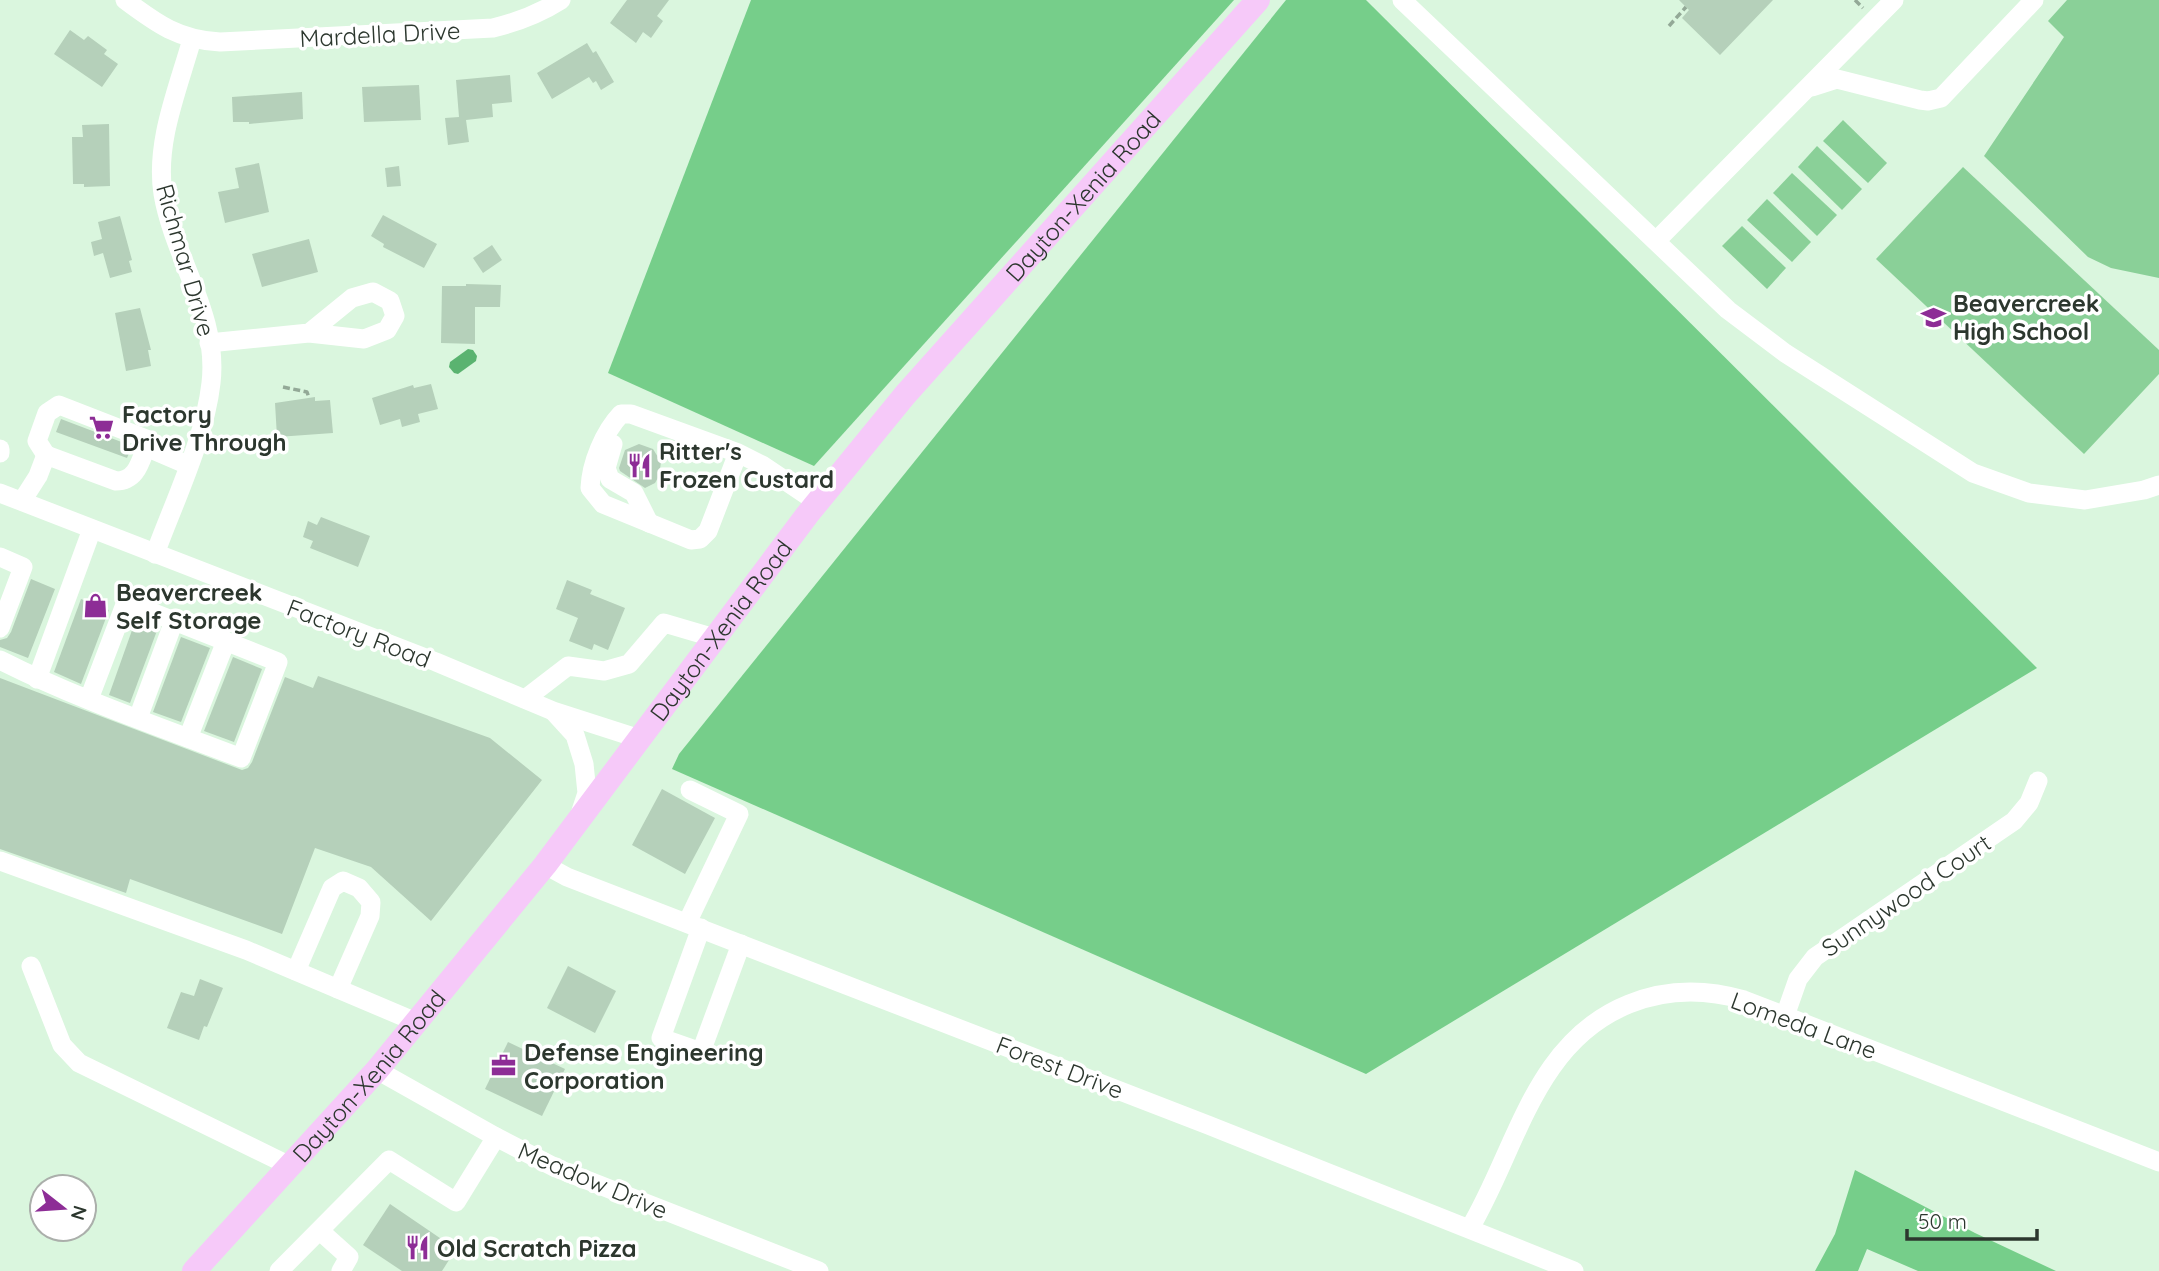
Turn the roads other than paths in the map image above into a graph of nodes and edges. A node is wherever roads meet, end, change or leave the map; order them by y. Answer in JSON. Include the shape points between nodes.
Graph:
{"nodes":[{"id":1,"x":125,"y":0,"type":"edge"},
{"id":2,"x":561,"y":0,"type":"edge"},
{"id":3,"x":1258,"y":0,"type":"edge"},
{"id":4,"x":1402,"y":0,"type":"edge"},
{"id":5,"x":1894,"y":0,"type":"edge"},
{"id":6,"x":2034,"y":0,"type":"edge"},
{"id":7,"x":192,"y":39,"type":"junction"},
{"id":8,"x":1807,"y":90,"type":"junction"},
{"id":9,"x":1657,"y":240,"type":"junction"},
{"id":10,"x":309,"y":333,"type":"dead end"},
{"id":11,"x":209,"y":343,"type":"junction"},
{"id":12,"x":146,"y":447,"type":"junction"},
{"id":13,"x":738,"y":453,"type":"junction"},
{"id":14,"x":46,"y":455,"type":"junction"},
{"id":15,"x":188,"y":465,"type":"junction"},
{"id":16,"x":38,"y":476,"type":"junction"},
{"id":17,"x":2159,"y":485,"type":"edge"},
{"id":18,"x":0,"y":493,"type":"edge"},
{"id":19,"x":22,"y":500,"type":"junction"},
{"id":20,"x":817,"y":502,"type":"junction"},
{"id":21,"x":44,"y":510,"type":"junction"},
{"id":22,"x":92,"y":529,"type":"junction"},
{"id":23,"x":155,"y":554,"type":"junction"},
{"id":24,"x":0,"y":557,"type":"edge"},
{"id":25,"x":174,"y":621,"type":"junction"},
{"id":26,"x":0,"y":628,"type":"edge"},
{"id":27,"x":715,"y":638,"type":"junction"},
{"id":28,"x":226,"y":641,"type":"junction"},
{"id":29,"x":0,"y":660,"type":"edge"},
{"id":30,"x":37,"y":679,"type":"junction"},
{"id":31,"x":89,"y":699,"type":"junction"},
{"id":32,"x":525,"y":699,"type":"junction"},
{"id":33,"x":553,"y":711,"type":"junction"},
{"id":34,"x":138,"y":718,"type":"junction"},
{"id":35,"x":188,"y":738,"type":"junction"},
{"id":36,"x":640,"y":739,"type":"junction"},
{"id":37,"x":2038,"y":781,"type":"dead end"},
{"id":38,"x":690,"y":789,"type":"dead end"},
{"id":39,"x":575,"y":826,"type":"junction"},
{"id":40,"x":0,"y":861,"type":"edge"},
{"id":41,"x":545,"y":865,"type":"junction"},
{"id":42,"x":694,"y":925,"type":"junction"},
{"id":43,"x":741,"y":944,"type":"junction"},
{"id":44,"x":31,"y":966,"type":"dead end"},
{"id":45,"x":296,"y":971,"type":"junction"},
{"id":46,"x":338,"y":989,"type":"junction"},
{"id":47,"x":1785,"y":1016,"type":"junction"},
{"id":48,"x":416,"y":1022,"type":"junction"},
{"id":49,"x":377,"y":1070,"type":"junction"},
{"id":50,"x":496,"y":1137,"type":"junction"},
{"id":51,"x":2157,"y":1157,"type":"edge"},
{"id":52,"x":290,"y":1166,"type":"junction"},
{"id":53,"x":1470,"y":1228,"type":"junction"},
{"id":54,"x":320,"y":1231,"type":"junction"},
{"id":55,"x":194,"y":1271,"type":"edge"},
{"id":56,"x":279,"y":1271,"type":"edge"},
{"id":57,"x":341,"y":1271,"type":"edge"},
{"id":58,"x":819,"y":1271,"type":"edge"},
{"id":59,"x":1574,"y":1271,"type":"edge"}],
"edges":[{"from":1,"to":7,"type":"street","via":[[175,34]]},
{"from":2,"to":7,"type":"street","name":"Mardella Drive","via":[[522,21],[493,28],[220,43]]},
{"from":3,"to":20,"type":"main road","name":"Dayton-Xenia Road","via":[[905,395]]},
{"from":4,"to":9,"type":"street"},
{"from":5,"to":8,"type":"street"},
{"from":6,"to":8,"type":"street","via":[[1941,98],[1920,100],[1837,79]]},
{"from":7,"to":11,"type":"street","name":"Richmar Drive","via":[[165,132],[162,178],[168,215],[197,291]]},
{"from":8,"to":9,"type":"street","via":[[1711,174]]},
{"from":9,"to":17,"type":"street","via":[[1728,310],[1785,353],[1973,473],[2029,492],[2085,500]]},
{"from":10,"to":11,"type":"street"},
{"from":11,"to":15,"type":"street","name":"Richmar Drive","via":[[211,383]]},
{"from":12,"to":14,"type":"street","via":[[132,478],[125,481]]},
{"from":12,"to":14,"type":"street","via":[[149,440],[59,405],[47,413],[37,441]]},
{"from":12,"to":15,"type":"street"},
{"from":13,"to":13,"type":"street","via":[[621,414],[590,472],[590,488],[603,504],[691,540],[700,539],[708,531]]},
{"from":13,"to":20,"type":"street"},
{"from":14,"to":16,"type":"street"},
{"from":15,"to":23,"type":"street","name":"Richmar Drive"},
{"from":16,"to":19,"type":"street"},
{"from":16,"to":21,"type":"street"},
{"from":18,"to":19,"type":"street","name":"Factory Road"},
{"from":19,"to":21,"type":"street","name":"Factory Road"},
{"from":20,"to":27,"type":"main road","name":"Dayton-Xenia Road"},
{"from":21,"to":22,"type":"street","name":"Factory Road"},
{"from":22,"to":23,"type":"street","name":"Factory Road"},
{"from":22,"to":30,"type":"street"},
{"from":23,"to":32,"type":"street","name":"Factory Road"},
{"from":24,"to":26,"type":"street","via":[[23,567]]},
{"from":25,"to":28,"type":"street"},
{"from":25,"to":31,"type":"street","via":[[127,602]]},
{"from":25,"to":34,"type":"street"},
{"from":27,"to":32,"type":"street","via":[[664,623],[629,664],[604,671],[568,666]]},
{"from":27,"to":36,"type":"main road","name":"Dayton-Xenia Road"},
{"from":28,"to":35,"type":"street"},
{"from":28,"to":35,"type":"street","via":[[278,662],[241,758]]},
{"from":29,"to":30,"type":"street"},
{"from":30,"to":31,"type":"street"},
{"from":31,"to":34,"type":"street"},
{"from":32,"to":33,"type":"street","name":"Factory Road"},
{"from":33,"to":36,"type":"street","name":"Factory Road"},
{"from":33,"to":39,"type":"street","via":[[575,736],[584,764],[587,793]]},
{"from":34,"to":35,"type":"street"},
{"from":36,"to":39,"type":"main road","name":"Dayton-Xenia Road"},
{"from":37,"to":47,"type":"street","name":"Sunnywood Court","via":[[2029,803],[2014,821],[1815,957],[1798,979]]},
{"from":38,"to":42,"type":"street","via":[[739,814]]},
{"from":39,"to":41,"type":"main road","name":"Dayton-Xenia Road"},
{"from":40,"to":45,"type":"street"},
{"from":41,"to":42,"type":"street","name":"Forest Drive"},
{"from":41,"to":48,"type":"main road","name":"Dayton-Xenia Road"},
{"from":42,"to":43,"type":"street","name":"Forest Drive"},
{"from":42,"to":43,"type":"street","via":[[661,1038],[701,1052]]},
{"from":43,"to":53,"type":"street","name":"Forest Drive"},
{"from":44,"to":52,"type":"street","via":[[62,1045],[79,1063]]},
{"from":45,"to":46,"type":"street"},
{"from":45,"to":46,"type":"street","via":[[332,888],[343,881],[359,888],[371,902],[370,916]]},
{"from":46,"to":48,"type":"street"},
{"from":47,"to":51,"type":"street","name":"Lomeda Lane"},
{"from":47,"to":53,"type":"street","name":"Lomeda Lane","via":[[1731,997],[1688,992],[1639,1000],[1598,1020],[1553,1063]]},
{"from":48,"to":49,"type":"main road","name":"Dayton-Xenia Road"},
{"from":49,"to":50,"type":"street","name":"Meadow Drive"},
{"from":49,"to":52,"type":"main road","name":"Dayton-Xenia Road"},
{"from":50,"to":54,"type":"street","via":[[456,1202],[389,1160]]},
{"from":50,"to":58,"type":"street","name":"Meadow Drive","via":[[585,1181]]},
{"from":52,"to":55,"type":"main road","name":"Dayton-Xenia Road"},
{"from":53,"to":59,"type":"street","name":"Forest Drive"},
{"from":54,"to":56,"type":"street"},
{"from":54,"to":57,"type":"street","via":[[349,1258]]}]}
